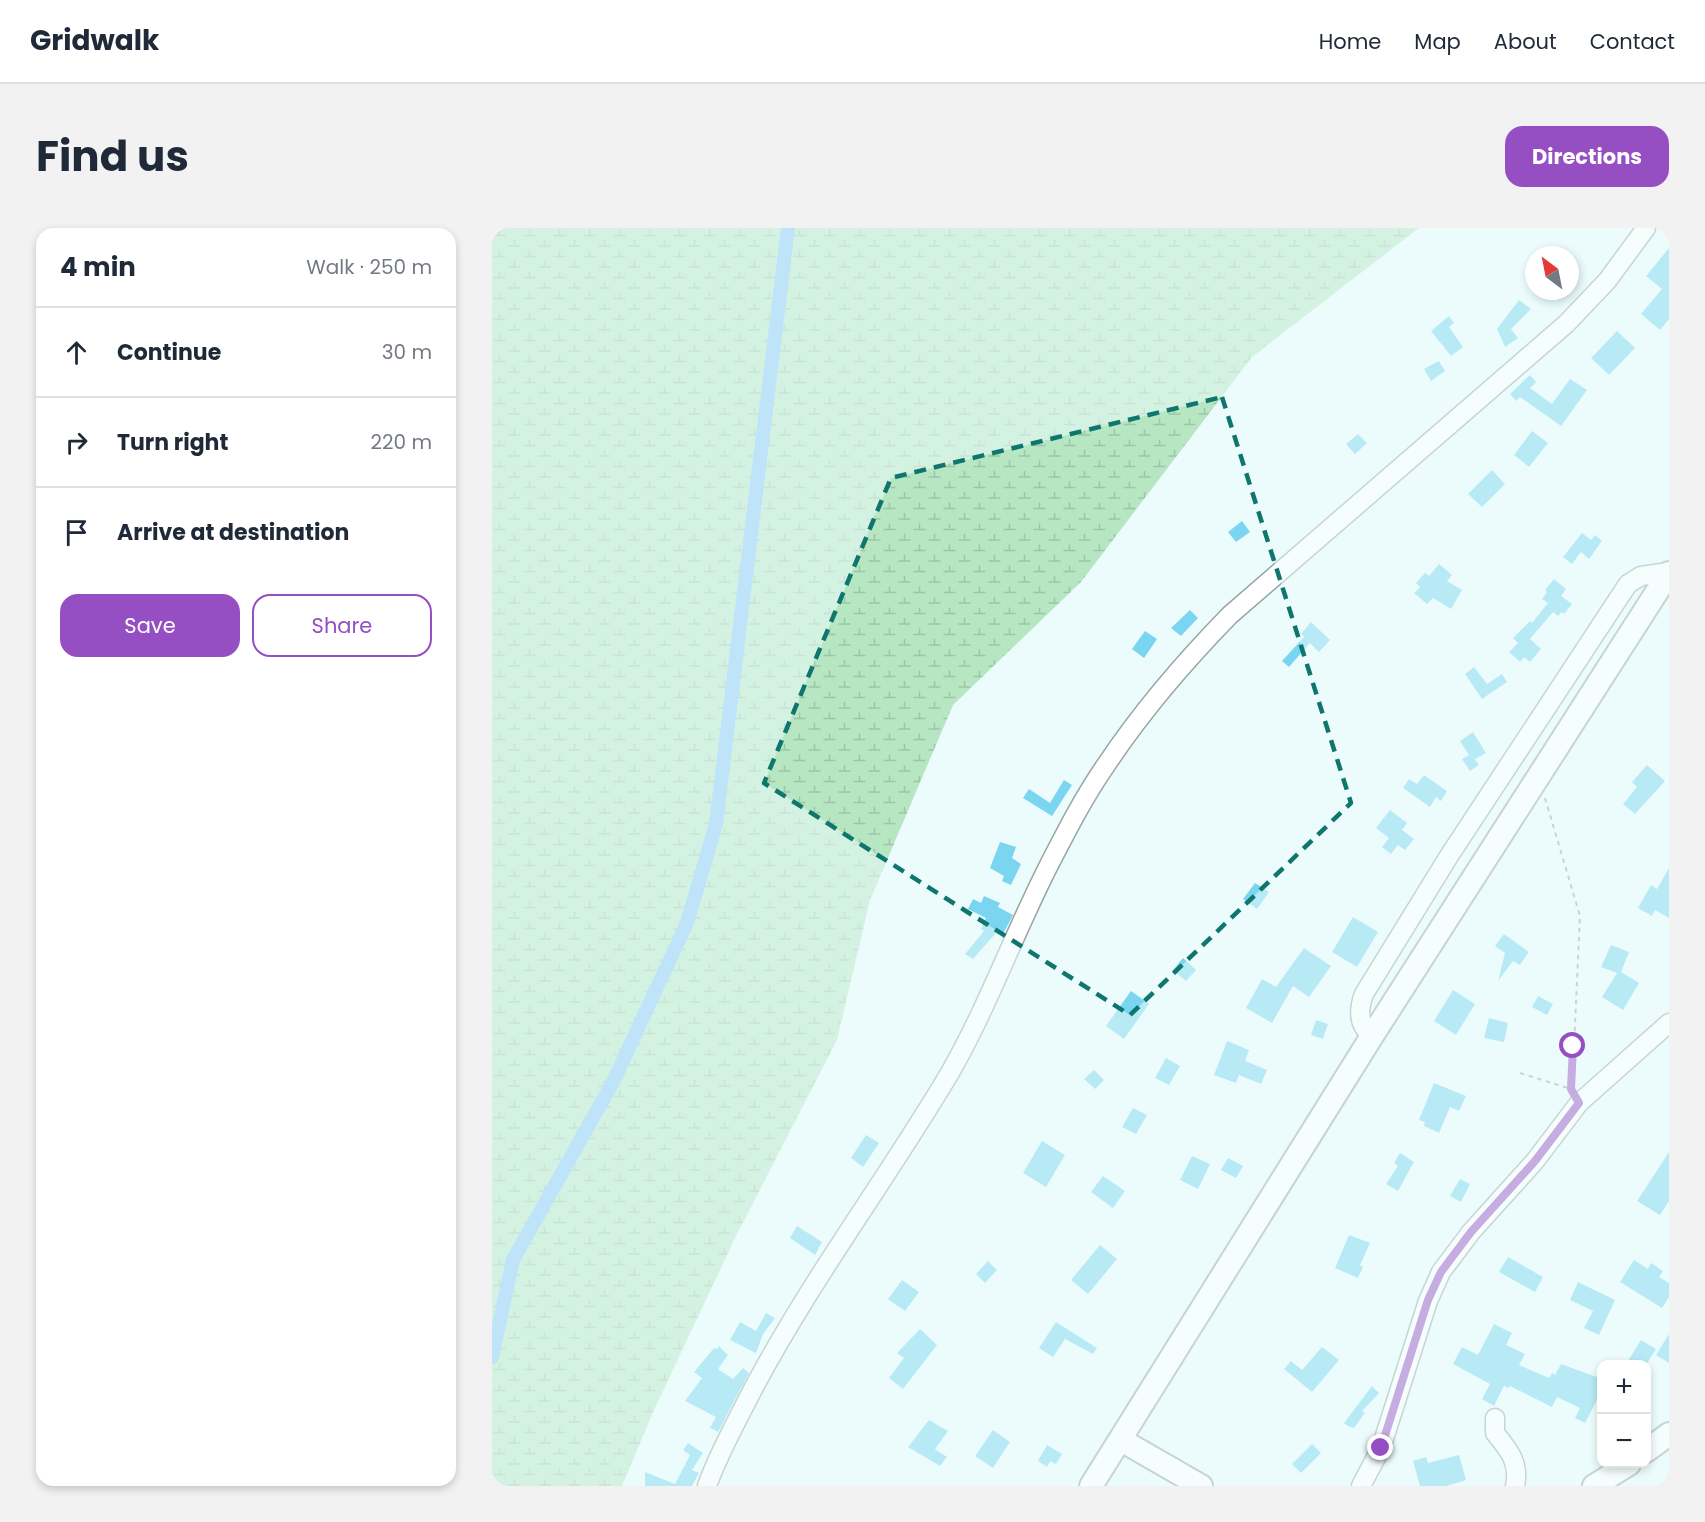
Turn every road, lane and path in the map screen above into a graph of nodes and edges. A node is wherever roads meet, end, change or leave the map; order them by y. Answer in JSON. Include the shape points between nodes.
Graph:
{"nodes":[{"id":1,"x":1646,"y":228,"type":"edge"},
{"id":2,"x":1669,"y":573,"type":"edge"},
{"id":3,"x":1539,"y":776,"type":"junction"},
{"id":4,"x":1669,"y":1023,"type":"edge"},
{"id":5,"x":1372,"y":1036,"type":"junction"},
{"id":6,"x":1521,"y":1073,"type":"dead end"},
{"id":7,"x":1575,"y":1096,"type":"junction"},
{"id":8,"x":1495,"y":1418,"type":"dead end"},
{"id":9,"x":1669,"y":1434,"type":"edge"},
{"id":10,"x":1121,"y":1440,"type":"junction"},
{"id":11,"x":1651,"y":1449,"type":"edge"},
{"id":12,"x":1623,"y":1468,"type":"edge"},
{"id":13,"x":707,"y":1486,"type":"edge"},
{"id":14,"x":1091,"y":1486,"type":"edge"},
{"id":15,"x":1202,"y":1486,"type":"edge"},
{"id":16,"x":1361,"y":1486,"type":"edge"},
{"id":17,"x":1515,"y":1486,"type":"edge"},
{"id":18,"x":1594,"y":1486,"type":"edge"}],
"edges":[{"from":1,"to":13,"type":"street","via":[[1607,281],[1566,324],[1230,615],[1192,654],[1104,766],[1050,863],[979,1020],[772,1354]]},
{"from":2,"to":3,"type":"main road"},
{"from":2,"to":5,"type":"street","via":[[1641,576],[1628,584],[1449,856],[1364,994],[1361,1020]]},
{"from":3,"to":5,"type":"main road"},
{"from":3,"to":7,"type":"path","via":[[1580,916]]},
{"from":4,"to":7,"type":"street"},
{"from":5,"to":10,"type":"main road"},
{"from":6,"to":7,"type":"path"},
{"from":7,"to":16,"type":"street","via":[[1535,1161],[1441,1272],[1428,1300],[1381,1448]]},
{"from":8,"to":17,"type":"street","via":[[1495,1433],[1515,1462]]},
{"from":9,"to":11,"type":"main road"},
{"from":10,"to":14,"type":"main road"},
{"from":10,"to":15,"type":"main road"},
{"from":12,"to":18,"type":"main road"}]}
